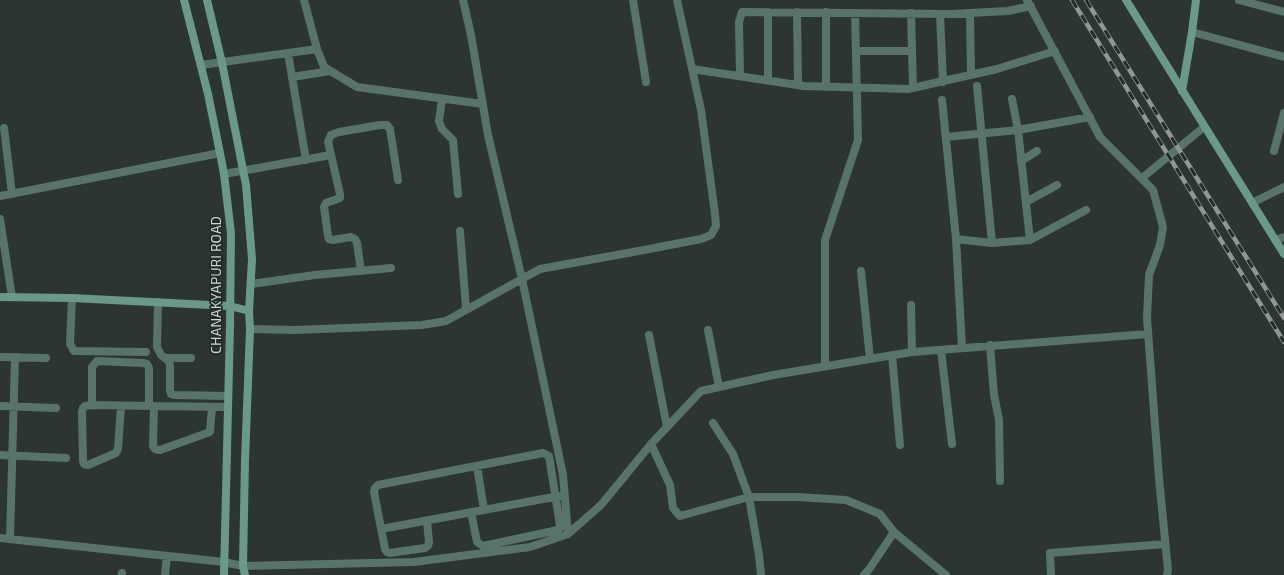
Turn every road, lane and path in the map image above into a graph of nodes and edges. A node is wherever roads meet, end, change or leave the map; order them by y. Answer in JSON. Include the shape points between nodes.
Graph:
{"nodes":[{"id":1,"x":184,"y":0,"type":"edge"},
{"id":2,"x":206,"y":0,"type":"edge"},
{"id":3,"x":304,"y":0,"type":"edge"},
{"id":4,"x":463,"y":0,"type":"edge"},
{"id":5,"x":633,"y":0,"type":"edge"},
{"id":6,"x":677,"y":0,"type":"edge"},
{"id":7,"x":1126,"y":0,"type":"edge"},
{"id":8,"x":1196,"y":0,"type":"edge"},
{"id":9,"x":1239,"y":0,"type":"edge"},
{"id":10,"x":1029,"y":3,"type":"edge"},
{"id":11,"x":768,"y":12,"type":"junction"},
{"id":12,"x":797,"y":12,"type":"junction"},
{"id":13,"x":826,"y":12,"type":"junction"},
{"id":14,"x":1284,"y":12,"type":"edge"},
{"id":15,"x":855,"y":13,"type":"junction"},
{"id":16,"x":912,"y":13,"type":"junction"},
{"id":17,"x":970,"y":13,"type":"junction"},
{"id":18,"x":940,"y":14,"type":"junction"},
{"id":19,"x":1192,"y":32,"type":"junction"},
{"id":20,"x":317,"y":49,"type":"junction"},
{"id":21,"x":856,"y":51,"type":"junction"},
{"id":22,"x":912,"y":51,"type":"junction"},
{"id":23,"x":1055,"y":51,"type":"junction"},
{"id":24,"x":288,"y":53,"type":"junction"},
{"id":25,"x":1284,"y":57,"type":"edge"},
{"id":26,"x":222,"y":62,"type":"junction"},
{"id":27,"x":201,"y":65,"type":"junction"},
{"id":28,"x":692,"y":68,"type":"junction"},
{"id":29,"x":330,"y":71,"type":"junction"},
{"id":30,"x":971,"y":75,"type":"junction"},
{"id":31,"x":740,"y":76,"type":"junction"},
{"id":32,"x":292,"y":77,"type":"junction"},
{"id":33,"x":768,"y":80,"type":"junction"},
{"id":34,"x":646,"y":82,"type":"dead end"},
{"id":35,"x":943,"y":82,"type":"junction"},
{"id":36,"x":798,"y":85,"type":"junction"},
{"id":37,"x":977,"y":86,"type":"dead end"},
{"id":38,"x":826,"y":87,"type":"junction"},
{"id":39,"x":857,"y":88,"type":"junction"},
{"id":40,"x":913,"y":88,"type":"junction"},
{"id":41,"x":1182,"y":91,"type":"junction"},
{"id":42,"x":442,"y":99,"type":"junction"},
{"id":43,"x":1012,"y":99,"type":"dead end"},
{"id":44,"x":942,"y":100,"type":"dead end"},
{"id":45,"x":483,"y":104,"type":"junction"},
{"id":46,"x":1284,"y":113,"type":"edge"},
{"id":47,"x":1090,"y":117,"type":"junction"},
{"id":48,"x":1204,"y":127,"type":"junction"},
{"id":49,"x":4,"y":128,"type":"dead end"},
{"id":50,"x":1018,"y":130,"type":"junction"},
{"id":51,"x":982,"y":133,"type":"junction"},
{"id":52,"x":946,"y":137,"type":"junction"},
{"id":53,"x":1037,"y":151,"type":"dead end"},
{"id":54,"x":1274,"y":151,"type":"dead end"},
{"id":55,"x":220,"y":153,"type":"junction"},
{"id":56,"x":331,"y":155,"type":"junction"},
{"id":57,"x":306,"y":160,"type":"junction"},
{"id":58,"x":1021,"y":161,"type":"junction"},
{"id":59,"x":243,"y":171,"type":"junction"},
{"id":60,"x":224,"y":174,"type":"junction"},
{"id":61,"x":1142,"y":178,"type":"junction"},
{"id":62,"x":398,"y":180,"type":"dead end"},
{"id":63,"x":1057,"y":185,"type":"dead end"},
{"id":64,"x":1284,"y":187,"type":"edge"},
{"id":65,"x":12,"y":194,"type":"junction"},
{"id":66,"x":458,"y":194,"type":"dead end"},
{"id":67,"x":0,"y":196,"type":"edge"},
{"id":68,"x":1026,"y":202,"type":"junction"},
{"id":69,"x":1252,"y":203,"type":"junction"},
{"id":70,"x":1086,"y":210,"type":"dead end"},
{"id":71,"x":0,"y":219,"type":"edge"},
{"id":72,"x":460,"y":231,"type":"dead end"},
{"id":73,"x":1284,"y":237,"type":"edge"},
{"id":74,"x":956,"y":239,"type":"junction"},
{"id":75,"x":1030,"y":240,"type":"junction"},
{"id":76,"x":1275,"y":240,"type":"junction"},
{"id":77,"x":992,"y":243,"type":"junction"},
{"id":78,"x":1284,"y":254,"type":"edge"},
{"id":79,"x":391,"y":268,"type":"dead end"},
{"id":80,"x":860,"y":270,"type":"dead end"},
{"id":81,"x":361,"y":271,"type":"junction"},
{"id":82,"x":522,"y":279,"type":"junction"},
{"id":83,"x":251,"y":284,"type":"junction"},
{"id":84,"x":0,"y":297,"type":"edge"},
{"id":85,"x":12,"y":297,"type":"junction"},
{"id":86,"x":72,"y":298,"type":"junction"},
{"id":87,"x":158,"y":302,"type":"junction"},
{"id":88,"x":911,"y":305,"type":"dead end"},
{"id":89,"x":230,"y":306,"type":"junction"},
{"id":90,"x":466,"y":309,"type":"junction"},
{"id":91,"x":249,"y":311,"type":"junction"},
{"id":92,"x":250,"y":329,"type":"junction"},
{"id":93,"x":708,"y":330,"type":"dead end"},
{"id":94,"x":1148,"y":334,"type":"junction"},
{"id":95,"x":649,"y":335,"type":"dead end"},
{"id":96,"x":990,"y":346,"type":"junction"},
{"id":97,"x":962,"y":348,"type":"junction"},
{"id":98,"x":941,"y":350,"type":"junction"},
{"id":99,"x":146,"y":352,"type":"dead end"},
{"id":100,"x":912,"y":352,"type":"junction"},
{"id":101,"x":892,"y":355,"type":"junction"},
{"id":102,"x":0,"y":357,"type":"edge"},
{"id":103,"x":15,"y":357,"type":"junction"},
{"id":104,"x":46,"y":358,"type":"dead end"},
{"id":105,"x":166,"y":358,"type":"junction"},
{"id":106,"x":191,"y":358,"type":"dead end"},
{"id":107,"x":870,"y":359,"type":"junction"},
{"id":108,"x":826,"y":366,"type":"junction"},
{"id":109,"x":719,"y":388,"type":"junction"},
{"id":110,"x":228,"y":396,"type":"junction"},
{"id":111,"x":92,"y":405,"type":"junction"},
{"id":112,"x":0,"y":406,"type":"edge"},
{"id":113,"x":14,"y":406,"type":"junction"},
{"id":114,"x":121,"y":406,"type":"junction"},
{"id":115,"x":151,"y":406,"type":"junction"},
{"id":116,"x":212,"y":407,"type":"junction"},
{"id":117,"x":228,"y":407,"type":"junction"},
{"id":118,"x":56,"y":408,"type":"dead end"},
{"id":119,"x":712,"y":423,"type":"dead end"},
{"id":120,"x":667,"y":427,"type":"junction"},
{"id":121,"x":651,"y":444,"type":"junction"},
{"id":122,"x":952,"y":444,"type":"dead end"},
{"id":123,"x":900,"y":445,"type":"dead end"},
{"id":124,"x":0,"y":455,"type":"edge"},
{"id":125,"x":12,"y":456,"type":"junction"},
{"id":126,"x":66,"y":458,"type":"dead end"},
{"id":127,"x":477,"y":466,"type":"junction"},
{"id":128,"x":1000,"y":481,"type":"dead end"},
{"id":129,"x":565,"y":495,"type":"junction"},
{"id":130,"x":555,"y":497,"type":"junction"},
{"id":131,"x":749,"y":497,"type":"junction"},
{"id":132,"x":484,"y":510,"type":"junction"},
{"id":133,"x":471,"y":512,"type":"junction"},
{"id":134,"x":427,"y":520,"type":"junction"},
{"id":135,"x":381,"y":529,"type":"junction"},
{"id":136,"x":894,"y":532,"type":"junction"},
{"id":137,"x":568,"y":534,"type":"junction"},
{"id":138,"x":0,"y":538,"type":"edge"},
{"id":139,"x":10,"y":539,"type":"junction"},
{"id":140,"x":1166,"y":544,"type":"junction"},
{"id":141,"x":167,"y":556,"type":"junction"},
{"id":142,"x":224,"y":562,"type":"junction"},
{"id":143,"x":243,"y":566,"type":"junction"},
{"id":144,"x":165,"y":575,"type":"edge"},
{"id":145,"x":224,"y":575,"type":"edge"},
{"id":146,"x":245,"y":575,"type":"edge"},
{"id":147,"x":761,"y":575,"type":"edge"},
{"id":148,"x":864,"y":575,"type":"edge"},
{"id":149,"x":946,"y":575,"type":"edge"},
{"id":150,"x":1051,"y":575,"type":"edge"},
{"id":151,"x":1167,"y":575,"type":"edge"}],
"edges":[{"from":1,"to":27,"type":"street","name":"CHANAKYAPURI ROAD"},
{"from":2,"to":26,"type":"street"},
{"from":3,"to":20,"type":"street"},
{"from":4,"to":45,"type":"street","via":[[472,35]]},
{"from":5,"to":34,"type":"street"},
{"from":6,"to":28,"type":"street"},
{"from":7,"to":41,"type":"street"},
{"from":8,"to":19,"type":"street"},
{"from":9,"to":14,"type":"street"},
{"from":10,"to":17,"type":"street","via":[[1008,11]]},
{"from":10,"to":23,"type":"street"},
{"from":11,"to":12,"type":"street"},
{"from":11,"to":31,"type":"street","via":[[742,12],[740,16]]},
{"from":11,"to":33,"type":"street"},
{"from":12,"to":13,"type":"street"},
{"from":12,"to":36,"type":"street"},
{"from":13,"to":15,"type":"street"},
{"from":13,"to":38,"type":"street"},
{"from":15,"to":16,"type":"street"},
{"from":15,"to":21,"type":"street"},
{"from":16,"to":18,"type":"street"},
{"from":16,"to":22,"type":"street"},
{"from":17,"to":18,"type":"street"},
{"from":17,"to":30,"type":"street"},
{"from":18,"to":35,"type":"street"},
{"from":19,"to":25,"type":"street"},
{"from":19,"to":41,"type":"street"},
{"from":20,"to":24,"type":"street"},
{"from":20,"to":29,"type":"street","via":[[324,67]]},
{"from":21,"to":22,"type":"street"},
{"from":21,"to":39,"type":"street"},
{"from":22,"to":40,"type":"street"},
{"from":23,"to":30,"type":"street"},
{"from":23,"to":47,"type":"street"},
{"from":24,"to":26,"type":"street"},
{"from":24,"to":32,"type":"street"},
{"from":26,"to":27,"type":"street"},
{"from":26,"to":59,"type":"street"},
{"from":27,"to":55,"type":"street","name":"CHANAKYAPURI ROAD"},
{"from":28,"to":31,"type":"street"},
{"from":28,"to":82,"type":"street","via":[[701,110],[715,214],[716,226],[711,235],[540,269]]},
{"from":29,"to":32,"type":"street"},
{"from":29,"to":42,"type":"street","via":[[357,87]]},
{"from":30,"to":35,"type":"street"},
{"from":31,"to":33,"type":"street"},
{"from":32,"to":57,"type":"street"},
{"from":33,"to":36,"type":"street"},
{"from":35,"to":40,"type":"street"},
{"from":36,"to":38,"type":"street"},
{"from":37,"to":51,"type":"street"},
{"from":38,"to":39,"type":"street"},
{"from":39,"to":40,"type":"street"},
{"from":39,"to":108,"type":"street","via":[[858,140],[825,240]]},
{"from":41,"to":48,"type":"street"},
{"from":42,"to":45,"type":"street"},
{"from":42,"to":66,"type":"street","via":[[439,122],[453,140]]},
{"from":43,"to":50,"type":"street"},
{"from":44,"to":52,"type":"street"},
{"from":45,"to":82,"type":"street"},
{"from":46,"to":54,"type":"street"},
{"from":47,"to":50,"type":"street"},
{"from":47,"to":61,"type":"street","via":[[1100,137]]},
{"from":48,"to":61,"type":"street"},
{"from":48,"to":69,"type":"street"},
{"from":49,"to":65,"type":"street"},
{"from":50,"to":51,"type":"street"},
{"from":50,"to":58,"type":"street"},
{"from":51,"to":52,"type":"street"},
{"from":51,"to":77,"type":"street"},
{"from":52,"to":74,"type":"street"},
{"from":53,"to":58,"type":"street"},
{"from":55,"to":60,"type":"street","name":"CHANAKYAPURI ROAD"},
{"from":55,"to":65,"type":"street"},
{"from":56,"to":57,"type":"street"},
{"from":56,"to":62,"type":"street","via":[[328,142],[331,135],[387,125],[390,129]]},
{"from":56,"to":81,"type":"street","via":[[340,198],[326,203],[324,207],[328,236],[333,240],[355,239]]},
{"from":57,"to":59,"type":"street"},
{"from":58,"to":68,"type":"street"},
{"from":59,"to":60,"type":"street"},
{"from":59,"to":83,"type":"street","via":[[252,259]]},
{"from":60,"to":89,"type":"street","name":"CHANAKYAPURI ROAD","via":[[231,233]]},
{"from":61,"to":94,"type":"street","via":[[1153,190],[1163,226],[1160,245],[1149,275]]},
{"from":63,"to":68,"type":"street"},
{"from":64,"to":69,"type":"street"},
{"from":65,"to":67,"type":"street"},
{"from":68,"to":75,"type":"street"},
{"from":69,"to":76,"type":"street"},
{"from":70,"to":75,"type":"street"},
{"from":71,"to":85,"type":"street"},
{"from":72,"to":90,"type":"street"},
{"from":73,"to":76,"type":"street"},
{"from":74,"to":77,"type":"street"},
{"from":74,"to":97,"type":"street"},
{"from":75,"to":77,"type":"street"},
{"from":76,"to":78,"type":"street"},
{"from":79,"to":81,"type":"street"},
{"from":80,"to":107,"type":"street"},
{"from":81,"to":83,"type":"street"},
{"from":82,"to":90,"type":"street"},
{"from":82,"to":129,"type":"street"},
{"from":83,"to":91,"type":"street"},
{"from":84,"to":85,"type":"street"},
{"from":85,"to":86,"type":"street"},
{"from":86,"to":87,"type":"street"},
{"from":86,"to":99,"type":"street","via":[[70,344],[74,350]]},
{"from":87,"to":89,"type":"street"},
{"from":87,"to":105,"type":"street","via":[[157,347]]},
{"from":88,"to":100,"type":"street"},
{"from":89,"to":91,"type":"street"},
{"from":89,"to":110,"type":"street","name":"CHANAKYAPURI ROAD"},
{"from":90,"to":92,"type":"street","via":[[446,321],[422,325],[295,330]]},
{"from":91,"to":92,"type":"street"},
{"from":92,"to":143,"type":"street"},
{"from":93,"to":109,"type":"street"},
{"from":94,"to":96,"type":"street"},
{"from":94,"to":140,"type":"street"},
{"from":95,"to":120,"type":"street"},
{"from":96,"to":97,"type":"street"},
{"from":96,"to":128,"type":"street","via":[[999,420]]},
{"from":97,"to":98,"type":"street"},
{"from":98,"to":100,"type":"street"},
{"from":98,"to":122,"type":"street"},
{"from":100,"to":101,"type":"street"},
{"from":101,"to":107,"type":"street"},
{"from":101,"to":123,"type":"street"},
{"from":102,"to":103,"type":"street"},
{"from":103,"to":104,"type":"street"},
{"from":103,"to":113,"type":"street"},
{"from":105,"to":106,"type":"street"},
{"from":105,"to":110,"type":"street","via":[[170,366],[171,394]]},
{"from":107,"to":108,"type":"street"},
{"from":108,"to":109,"type":"street"},
{"from":109,"to":120,"type":"street","via":[[701,392]]},
{"from":110,"to":117,"type":"street","name":"CHANAKYAPURI ROAD"},
{"from":111,"to":114,"type":"street"},
{"from":111,"to":114,"type":"street","via":[[85,406],[82,412],[83,461],[88,465],[116,453]]},
{"from":111,"to":115,"type":"street","via":[[92,368],[97,361],[147,364]]},
{"from":112,"to":113,"type":"street"},
{"from":113,"to":118,"type":"street"},
{"from":113,"to":125,"type":"street"},
{"from":114,"to":115,"type":"street"},
{"from":115,"to":116,"type":"street"},
{"from":115,"to":116,"type":"street","via":[[153,446],[160,450],[210,432]]},
{"from":116,"to":117,"type":"street"},
{"from":117,"to":142,"type":"street","name":"CHANAKYAPURI ROAD"},
{"from":119,"to":131,"type":"street","via":[[733,454]]},
{"from":120,"to":121,"type":"street"},
{"from":121,"to":131,"type":"street","via":[[670,485],[673,508],[680,516]]},
{"from":121,"to":137,"type":"street","via":[[601,505]]},
{"from":124,"to":125,"type":"street"},
{"from":125,"to":126,"type":"street"},
{"from":125,"to":139,"type":"street"},
{"from":127,"to":130,"type":"street","via":[[546,454],[549,456]]},
{"from":127,"to":132,"type":"street"},
{"from":127,"to":135,"type":"street","via":[[378,486],[374,492]]},
{"from":129,"to":130,"type":"street"},
{"from":129,"to":137,"type":"street"},
{"from":130,"to":132,"type":"street"},
{"from":130,"to":133,"type":"street","via":[[560,525],[558,530],[483,546],[477,542]]},
{"from":131,"to":136,"type":"street","via":[[846,500],[880,514]]},
{"from":131,"to":147,"type":"street"},
{"from":132,"to":133,"type":"street"},
{"from":133,"to":134,"type":"street"},
{"from":134,"to":135,"type":"street"},
{"from":134,"to":135,"type":"street","via":[[429,542],[425,548],[390,554],[385,549]]},
{"from":136,"to":148,"type":"street"},
{"from":136,"to":149,"type":"street"},
{"from":137,"to":143,"type":"street","via":[[530,547],[414,562]]},
{"from":138,"to":139,"type":"street"},
{"from":139,"to":141,"type":"street"},
{"from":140,"to":150,"type":"street","via":[[1050,553]]},
{"from":140,"to":151,"type":"street"},
{"from":141,"to":142,"type":"street"},
{"from":141,"to":144,"type":"street"},
{"from":142,"to":143,"type":"street"},
{"from":142,"to":145,"type":"street","name":"CHANAKYAPURI ROAD"},
{"from":143,"to":146,"type":"street"}]}
